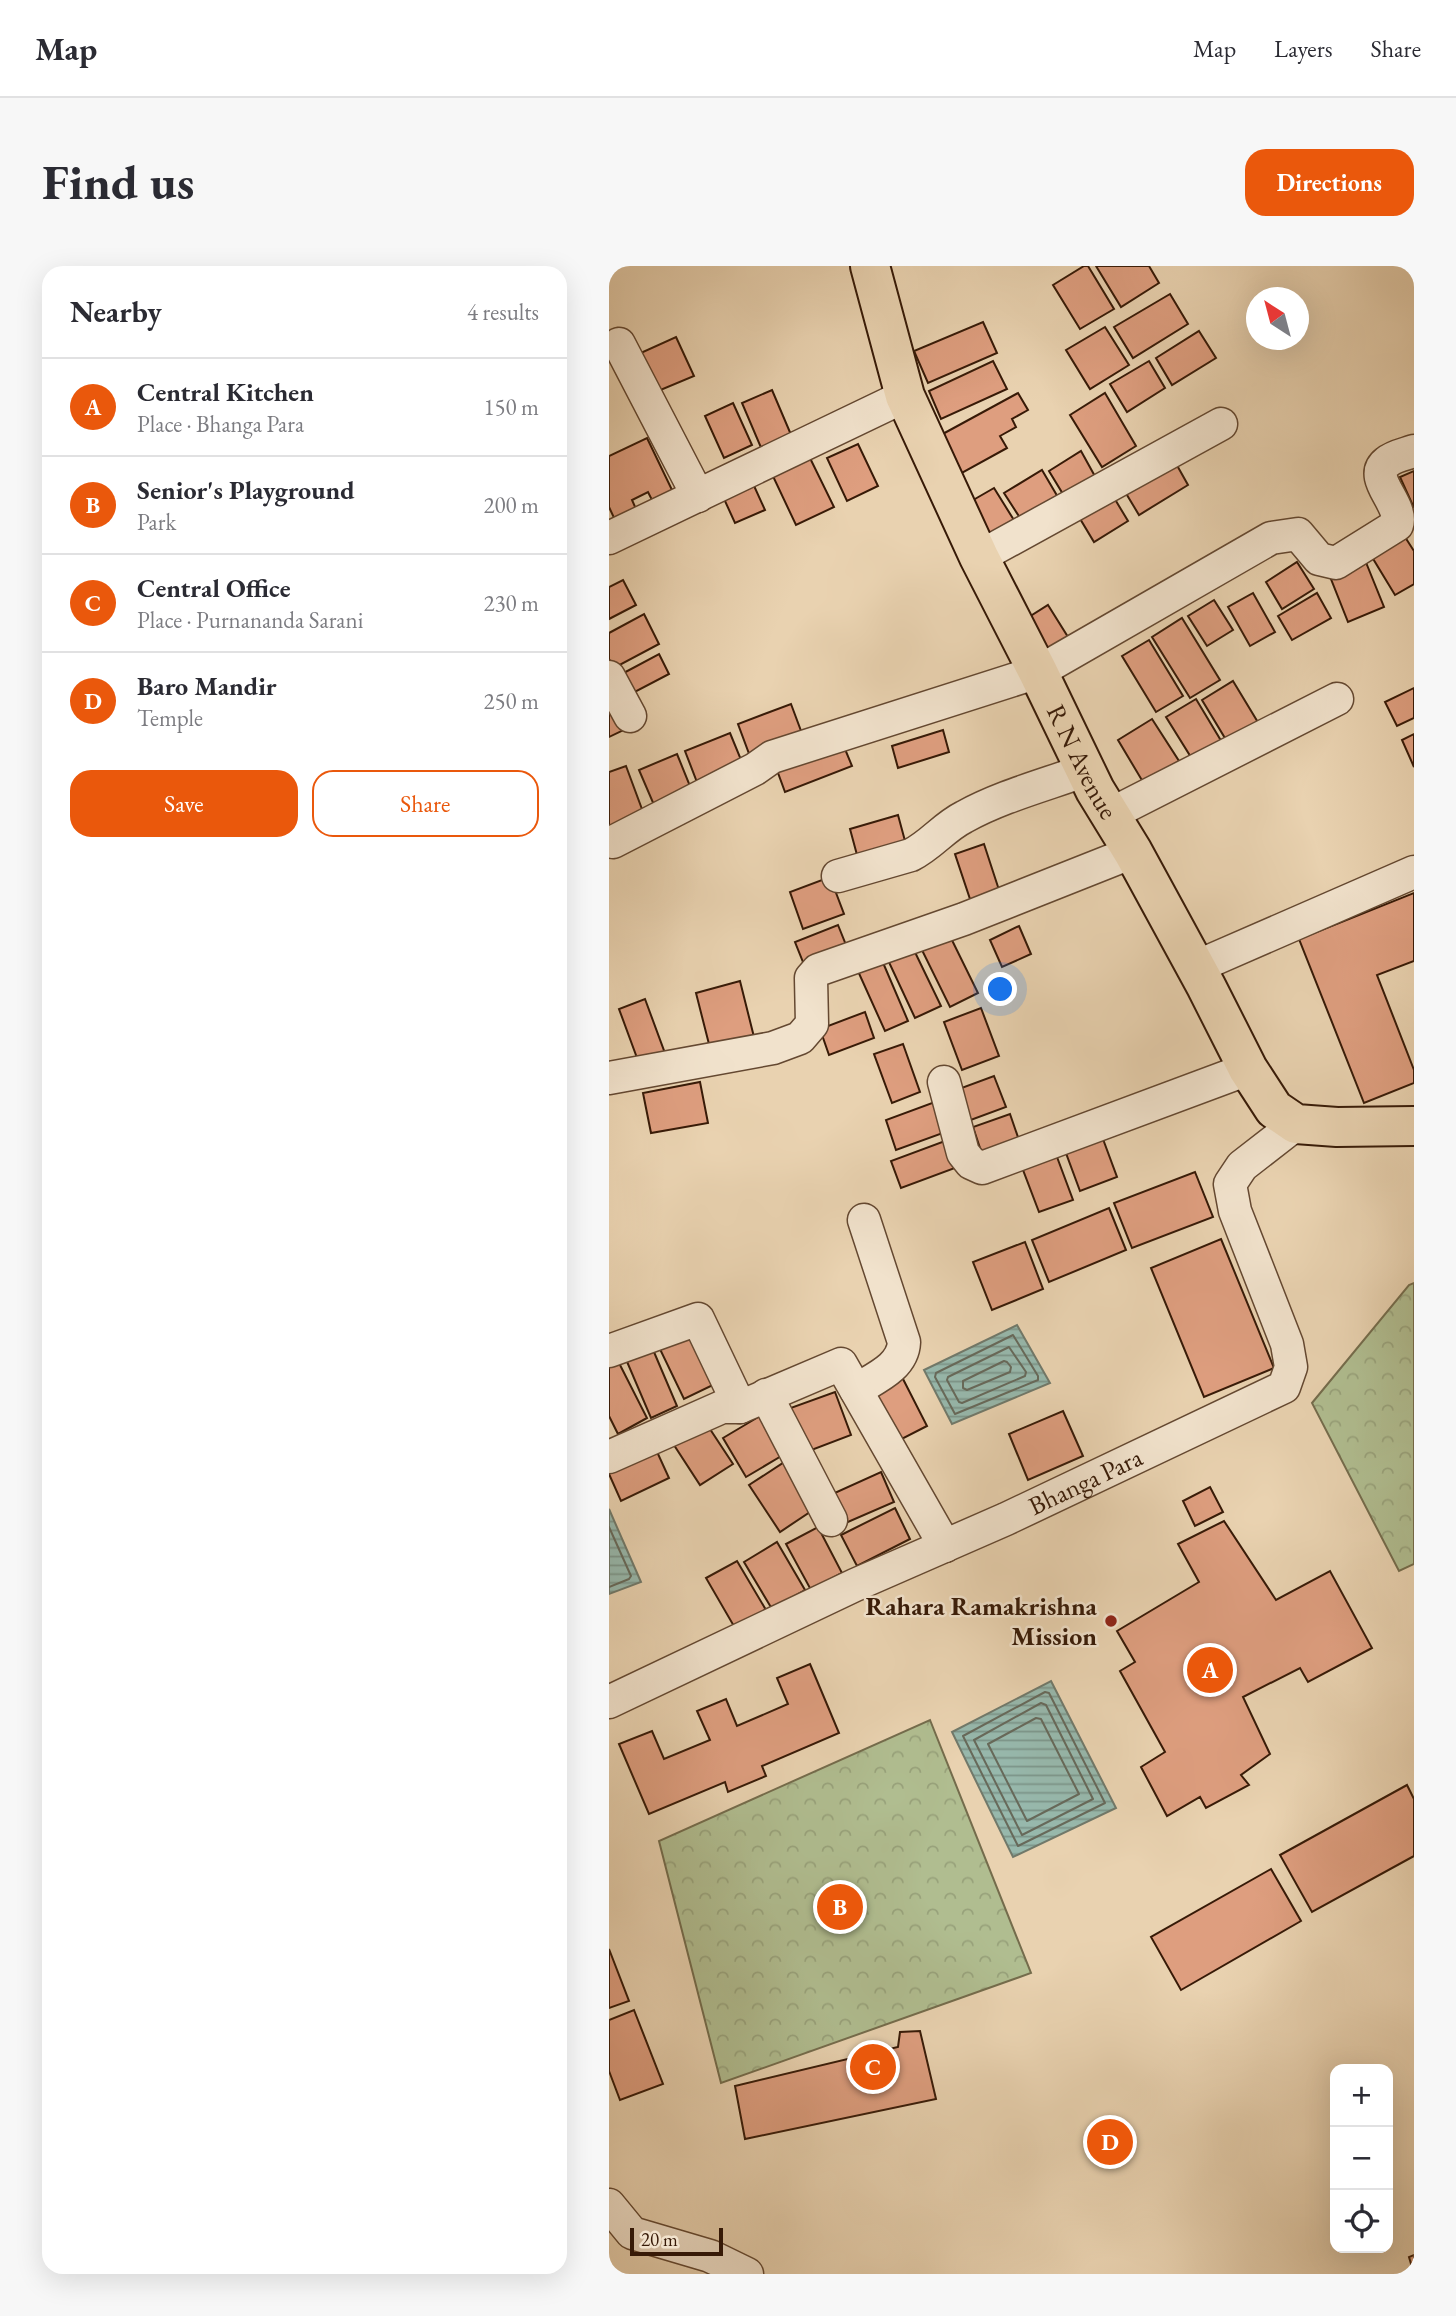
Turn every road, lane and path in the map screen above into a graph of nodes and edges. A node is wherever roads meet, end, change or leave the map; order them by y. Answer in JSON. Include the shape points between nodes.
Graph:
{"nodes":[{"id":1,"x":870,"y":266,"type":"edge"},
{"id":2,"x":619,"y":344,"type":"dead end"},
{"id":3,"x":905,"y":396,"type":"junction"},
{"id":4,"x":1221,"y":424,"type":"dead end"},
{"id":5,"x":1414,"y":451,"type":"edge"},
{"id":6,"x":698,"y":496,"type":"junction"},
{"id":7,"x":609,"y":538,"type":"edge"},
{"id":8,"x":979,"y":557,"type":"junction"},
{"id":9,"x":1038,"y":672,"type":"junction"},
{"id":10,"x":609,"y":677,"type":"edge"},
{"id":11,"x":1337,"y":699,"type":"dead end"},
{"id":12,"x":630,"y":716,"type":"dead end"},
{"id":13,"x":1086,"y":770,"type":"junction"},
{"id":14,"x":1111,"y":814,"type":"junction"},
{"id":15,"x":613,"y":842,"type":"dead end"},
{"id":16,"x":1133,"y":852,"type":"junction"},
{"id":17,"x":1414,"y":872,"type":"edge"},
{"id":18,"x":838,"y":876,"type":"dead end"},
{"id":19,"x":1196,"y":968,"type":"junction"},
{"id":20,"x":1248,"y":1069,"type":"junction"},
{"id":21,"x":609,"y":1078,"type":"edge"},
{"id":22,"x":944,"y":1082,"type":"dead end"},
{"id":23,"x":1296,"y":1124,"type":"junction"},
{"id":24,"x":1414,"y":1126,"type":"edge"},
{"id":25,"x":864,"y":1220,"type":"dead end"},
{"id":26,"x":609,"y":1351,"type":"edge"},
{"id":27,"x":856,"y":1390,"type":"junction"},
{"id":28,"x":753,"y":1401,"type":"junction"},
{"id":29,"x":609,"y":1457,"type":"edge"},
{"id":30,"x":831,"y":1520,"type":"dead end"},
{"id":31,"x":945,"y":1546,"type":"junction"},
{"id":32,"x":609,"y":1702,"type":"edge"},
{"id":33,"x":610,"y":2210,"type":"edge"},
{"id":34,"x":747,"y":2274,"type":"edge"}],
"edges":[{"from":1,"to":3,"type":"main road","name":"R N Avenue"},
{"from":2,"to":6,"type":"street"},
{"from":3,"to":6,"type":"street"},
{"from":3,"to":8,"type":"main road","name":"R N Avenue"},
{"from":4,"to":8,"type":"street"},
{"from":5,"to":9,"type":"street","via":[[1381,468],[1381,478],[1398,511],[1397,525],[1336,562],[1319,559],[1298,534],[1271,538]]},
{"from":6,"to":7,"type":"street"},
{"from":8,"to":9,"type":"main road","name":"R N Avenue"},
{"from":9,"to":13,"type":"main road","name":"R N Avenue"},
{"from":9,"to":15,"type":"street","via":[[772,757]]},
{"from":10,"to":12,"type":"street"},
{"from":11,"to":14,"type":"street"},
{"from":13,"to":14,"type":"main road","name":"R N Avenue"},
{"from":13,"to":18,"type":"street","via":[[980,808],[911,855]]},
{"from":14,"to":16,"type":"main road","name":"R N Avenue"},
{"from":16,"to":19,"type":"main road","name":"R N Avenue"},
{"from":16,"to":21,"type":"street","via":[[818,970],[811,978],[812,1024],[800,1038],[772,1048]]},
{"from":17,"to":19,"type":"street"},
{"from":19,"to":20,"type":"main road","name":"R N Avenue"},
{"from":20,"to":22,"type":"street","via":[[982,1168],[963,1153]]},
{"from":20,"to":23,"type":"main road","name":"R N Avenue","via":[[1274,1109]]},
{"from":23,"to":24,"type":"main road"},
{"from":23,"to":31,"type":"street","name":"Bhanga Para","via":[[1242,1166],[1230,1184],[1235,1211],[1287,1345],[1291,1367],[1284,1387]]},
{"from":25,"to":27,"type":"street","via":[[904,1352],[897,1363]]},
{"from":26,"to":28,"type":"street","via":[[698,1319]]},
{"from":27,"to":28,"type":"street","via":[[841,1364]]},
{"from":27,"to":31,"type":"street"},
{"from":28,"to":29,"type":"street","via":[[722,1407]]},
{"from":28,"to":30,"type":"street"},
{"from":31,"to":32,"type":"street","name":"Bhanga Para"},
{"from":33,"to":34,"type":"street","via":[[632,2233],[710,2256]]}]}
